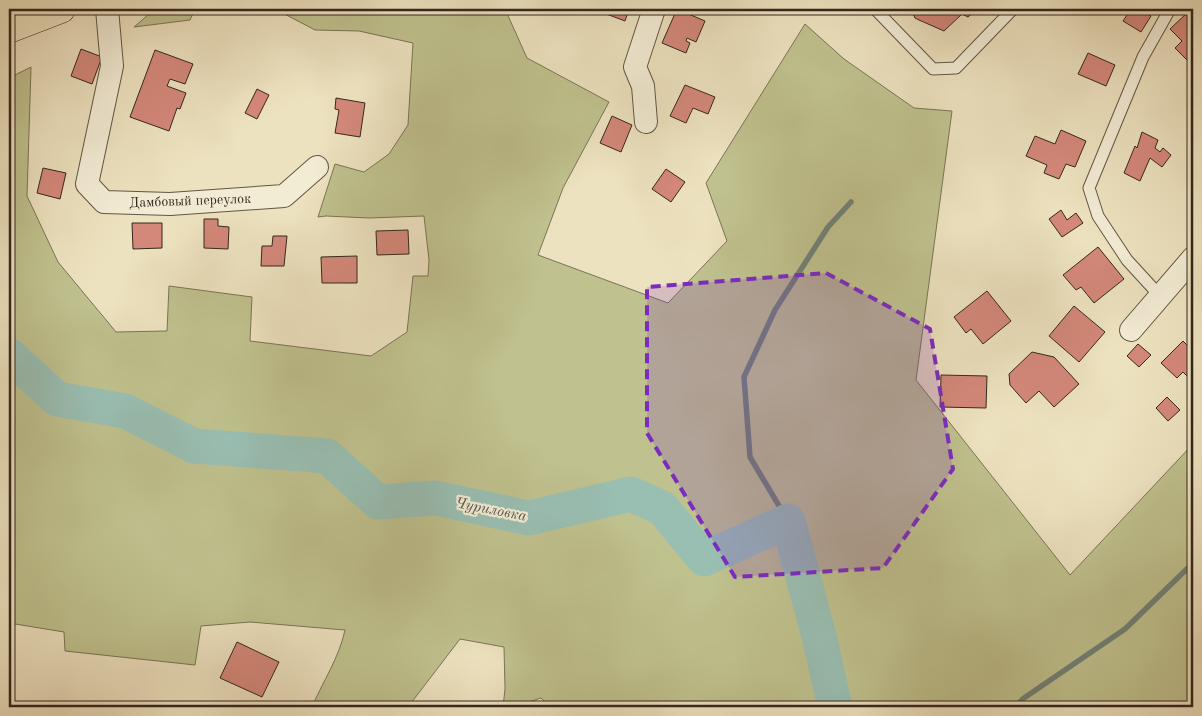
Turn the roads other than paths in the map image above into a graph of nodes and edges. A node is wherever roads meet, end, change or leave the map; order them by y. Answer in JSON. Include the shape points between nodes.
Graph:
{"nodes":[{"id":1,"x":61,"y":9,"type":"edge"},
{"id":2,"x":107,"y":9,"type":"edge"},
{"id":3,"x":654,"y":9,"type":"edge"},
{"id":4,"x":875,"y":9,"type":"edge"},
{"id":5,"x":1013,"y":9,"type":"edge"},
{"id":6,"x":1170,"y":9,"type":"edge"},
{"id":7,"x":9,"y":28,"type":"edge"},
{"id":8,"x":646,"y":122,"type":"dead end"},
{"id":9,"x":318,"y":167,"type":"dead end"},
{"id":10,"x":1193,"y":258,"type":"edge"},
{"id":11,"x":1160,"y":296,"type":"junction"},
{"id":12,"x":1130,"y":330,"type":"dead end"}],
"edges":[{"from":1,"to":7,"type":"main road"},
{"from":2,"to":9,"type":"street","name":"Дамбовый переулок","via":[[112,66],[88,184],[104,202],[170,204],[284,196]]},
{"from":3,"to":8,"type":"street","via":[[635,68],[643,86]]},
{"from":4,"to":5,"type":"lane","via":[[933,69],[956,68]]},
{"from":6,"to":11,"type":"lane","via":[[1143,57],[1089,188],[1098,216],[1127,260]]},
{"from":10,"to":11,"type":"street"},
{"from":11,"to":12,"type":"street"}]}
